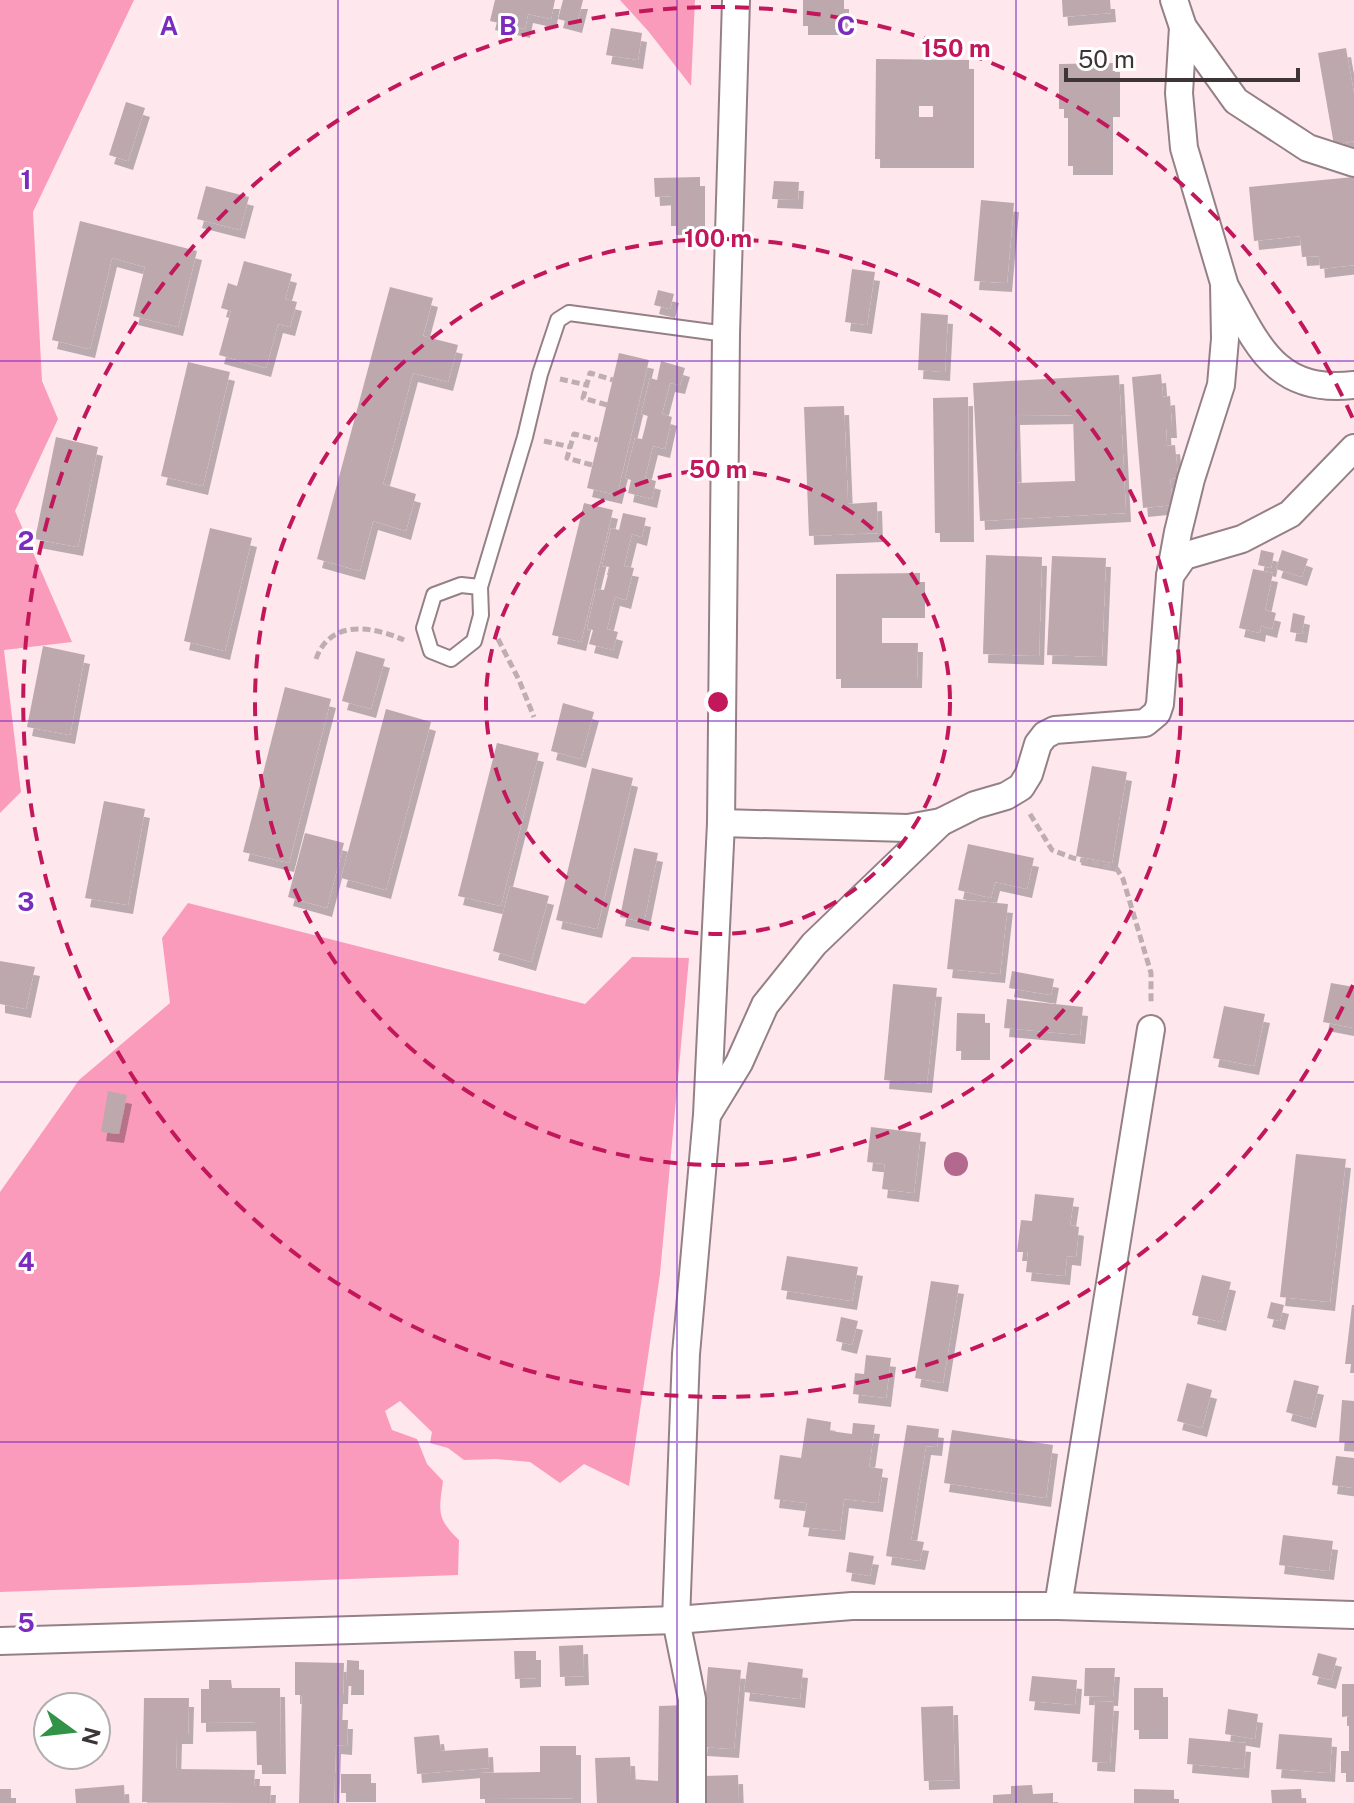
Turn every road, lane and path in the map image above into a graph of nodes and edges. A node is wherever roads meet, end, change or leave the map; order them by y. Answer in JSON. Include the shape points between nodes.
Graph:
{"nodes":[{"id":1,"x":736,"y":0,"type":"edge"},
{"id":2,"x":1174,"y":0,"type":"edge"},
{"id":3,"x":1183,"y":27,"type":"junction"},
{"id":4,"x":1354,"y":163,"type":"edge"},
{"id":5,"x":1224,"y":283,"type":"junction"},
{"id":6,"x":726,"y":334,"type":"junction"},
{"id":7,"x":613,"y":380,"type":"dead end"},
{"id":8,"x":1354,"y":385,"type":"edge"},
{"id":9,"x":607,"y":405,"type":"dead end"},
{"id":10,"x":598,"y":440,"type":"dead end"},
{"id":11,"x":1354,"y":448,"type":"edge"},
{"id":12,"x":592,"y":465,"type":"dead end"},
{"id":13,"x":1170,"y":576,"type":"junction"},
{"id":14,"x":480,"y":587,"type":"junction"},
{"id":15,"x":481,"y":615,"type":"junction"},
{"id":16,"x":431,"y":651,"type":"junction"},
{"id":17,"x":316,"y":659,"type":"dead end"},
{"id":18,"x":534,"y":717,"type":"dead end"},
{"id":19,"x":1021,"y":787,"type":"junction"},
{"id":20,"x":941,"y":822,"type":"junction"},
{"id":21,"x":721,"y":823,"type":"junction"},
{"id":22,"x":1151,"y":1029,"type":"joint"},
{"id":23,"x":707,"y":1115,"type":"junction"},
{"id":24,"x":1058,"y":1606,"type":"junction"},
{"id":25,"x":1354,"y":1615,"type":"edge"},
{"id":26,"x":676,"y":1620,"type":"junction"},
{"id":27,"x":0,"y":1641,"type":"edge"},
{"id":28,"x":692,"y":1803,"type":"edge"}],
"edges":[{"from":1,"to":6,"type":"street"},
{"from":2,"to":3,"type":"street"},
{"from":3,"to":4,"type":"street","via":[[1236,101],[1308,148]]},
{"from":3,"to":5,"type":"street","via":[[1179,93],[1184,148]]},
{"from":5,"to":8,"type":"street","via":[[1259,348],[1279,369],[1320,385]]},
{"from":5,"to":13,"type":"street","via":[[1221,385],[1191,479]]},
{"from":6,"to":14,"type":"lane","via":[[569,313],[558,320]]},
{"from":6,"to":21,"type":"street"},
{"from":7,"to":9,"type":"path","via":[[590,373],[583,398]]},
{"from":10,"to":12,"type":"path","via":[[574,434],[567,458]]},
{"from":11,"to":13,"type":"street","via":[[1290,514],[1242,539],[1184,556]]},
{"from":13,"to":19,"type":"street","via":[[1157,713],[1145,723],[1045,735]]},
{"from":14,"to":15,"type":"lane"},
{"from":14,"to":16,"type":"lane","via":[[461,585],[434,595],[424,628]]},
{"from":15,"to":16,"type":"lane","via":[[474,641],[451,659]]},
{"from":15,"to":18,"type":"path","via":[[505,649]]},
{"from":16,"to":17,"type":"path","via":[[370,629],[340,631],[321,645]]},
{"from":19,"to":20,"type":"street"},
{"from":19,"to":22,"type":"path","via":[[1052,850],[1117,869],[1123,879],[1151,973]]},
{"from":20,"to":21,"type":"street","via":[[908,828]]},
{"from":20,"to":23,"type":"street","via":[[814,944],[765,1005],[739,1063]]},
{"from":21,"to":23,"type":"street"},
{"from":22,"to":24,"type":"street"},
{"from":23,"to":26,"type":"street","via":[[686,1354]]},
{"from":24,"to":25,"type":"street"},
{"from":24,"to":26,"type":"street","via":[[852,1606]]},
{"from":26,"to":27,"type":"street"},
{"from":26,"to":28,"type":"street","via":[[692,1699]]}]}
